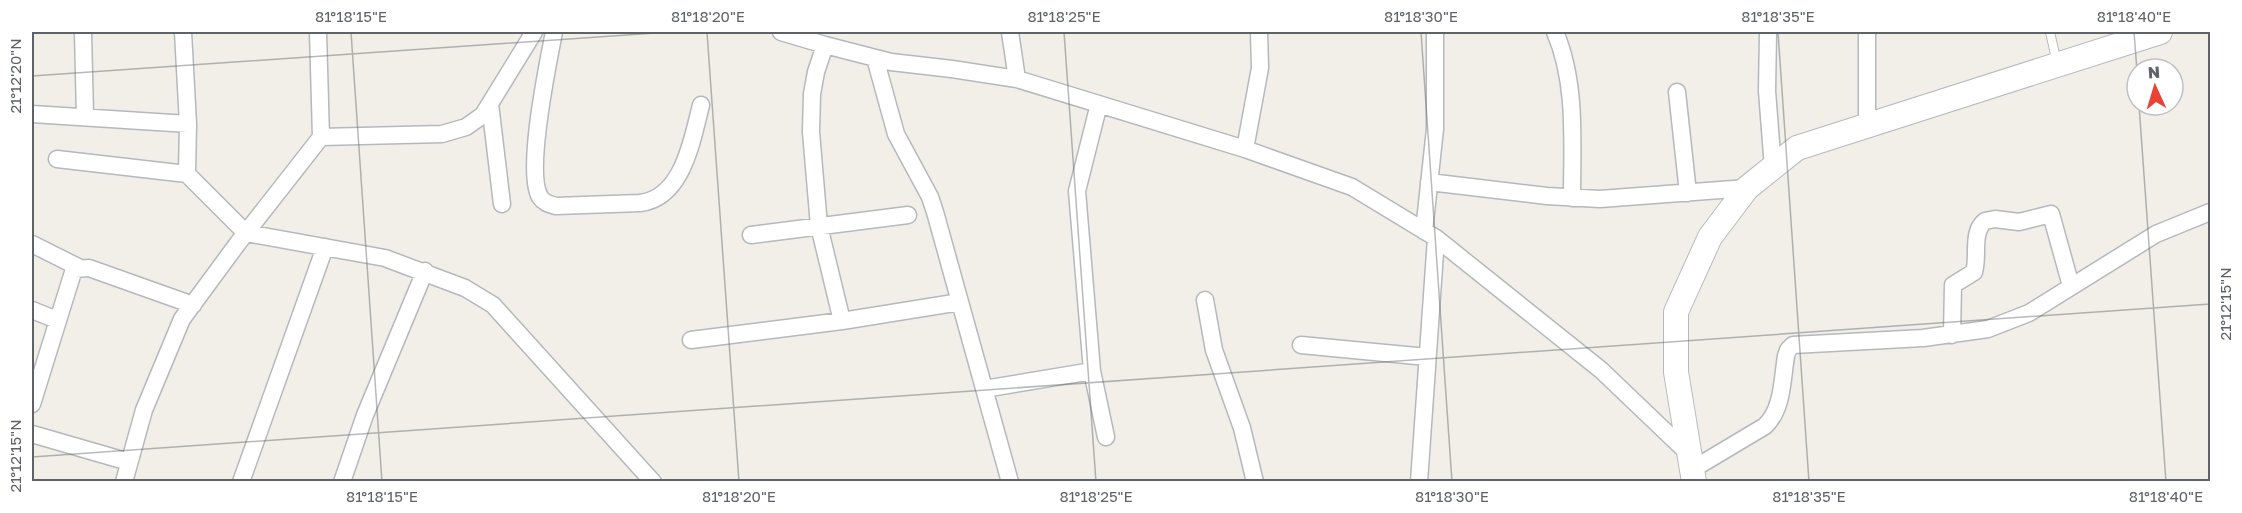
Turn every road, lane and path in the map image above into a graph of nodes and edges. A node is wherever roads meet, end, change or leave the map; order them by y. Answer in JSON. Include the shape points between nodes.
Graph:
{"nodes":[{"id":1,"x":83,"y":32,"type":"edge"},
{"id":2,"x":183,"y":32,"type":"edge"},
{"id":3,"x":318,"y":32,"type":"edge"},
{"id":4,"x":534,"y":32,"type":"edge"},
{"id":5,"x":554,"y":32,"type":"edge"},
{"id":6,"x":781,"y":32,"type":"edge"},
{"id":7,"x":1010,"y":32,"type":"edge"},
{"id":8,"x":1259,"y":32,"type":"edge"},
{"id":9,"x":1435,"y":32,"type":"edge"},
{"id":10,"x":1555,"y":32,"type":"edge"},
{"id":11,"x":1768,"y":32,"type":"edge"},
{"id":12,"x":1868,"y":32,"type":"edge"},
{"id":13,"x":2050,"y":32,"type":"edge"},
{"id":14,"x":2160,"y":32,"type":"edge"},
{"id":15,"x":825,"y":45,"type":"junction"},
{"id":16,"x":875,"y":58,"type":"junction"},
{"id":17,"x":2057,"y":65,"type":"junction"},
{"id":18,"x":1017,"y":79,"type":"junction"},
{"id":19,"x":1677,"y":92,"type":"dead end"},
{"id":20,"x":490,"y":104,"type":"junction"},
{"id":21,"x":1100,"y":104,"type":"junction"},
{"id":22,"x":701,"y":105,"type":"dead end"},
{"id":23,"x":32,"y":114,"type":"edge"},
{"id":24,"x":85,"y":117,"type":"junction"},
{"id":25,"x":188,"y":124,"type":"junction"},
{"id":26,"x":1867,"y":126,"type":"junction"},
{"id":27,"x":321,"y":137,"type":"junction"},
{"id":28,"x":1245,"y":149,"type":"junction"},
{"id":29,"x":57,"y":159,"type":"dead end"},
{"id":30,"x":1773,"y":168,"type":"junction"},
{"id":31,"x":187,"y":174,"type":"junction"},
{"id":32,"x":1429,"y":182,"type":"junction"},
{"id":33,"x":1747,"y":188,"type":"junction"},
{"id":34,"x":1688,"y":193,"type":"junction"},
{"id":35,"x":1572,"y":198,"type":"junction"},
{"id":36,"x":502,"y":204,"type":"dead end"},
{"id":37,"x":2211,"y":212,"type":"edge"},
{"id":38,"x":908,"y":215,"type":"dead end"},
{"id":39,"x":819,"y":226,"type":"junction"},
{"id":40,"x":246,"y":233,"type":"junction"},
{"id":41,"x":751,"y":235,"type":"dead end"},
{"id":42,"x":1430,"y":235,"type":"junction"},
{"id":43,"x":32,"y":244,"type":"edge"},
{"id":44,"x":325,"y":247,"type":"junction"},
{"id":45,"x":78,"y":267,"type":"junction"},
{"id":46,"x":425,"y":271,"type":"junction"},
{"id":47,"x":2071,"y":286,"type":"junction"},
{"id":48,"x":1205,"y":300,"type":"dead end"},
{"id":49,"x":960,"y":302,"type":"junction"},
{"id":50,"x":193,"y":305,"type":"junction"},
{"id":51,"x":32,"y":310,"type":"edge"},
{"id":52,"x":57,"y":320,"type":"junction"},
{"id":53,"x":842,"y":321,"type":"junction"},
{"id":54,"x":1952,"y":335,"type":"junction"},
{"id":55,"x":691,"y":340,"type":"dead end"},
{"id":56,"x":1301,"y":345,"type":"dead end"},
{"id":57,"x":1427,"y":357,"type":"junction"},
{"id":58,"x":1092,"y":370,"type":"junction"},
{"id":59,"x":984,"y":389,"type":"junction"},
{"id":60,"x":32,"y":404,"type":"edge"},
{"id":61,"x":32,"y":434,"type":"edge"},
{"id":62,"x":1106,"y":437,"type":"dead end"},
{"id":63,"x":129,"y":462,"type":"junction"},
{"id":64,"x":1692,"y":469,"type":"edge"},
{"id":65,"x":124,"y":482,"type":"edge"},
{"id":66,"x":241,"y":482,"type":"edge"},
{"id":67,"x":342,"y":482,"type":"edge"},
{"id":68,"x":652,"y":482,"type":"edge"},
{"id":69,"x":1010,"y":482,"type":"edge"},
{"id":70,"x":1256,"y":482,"type":"edge"},
{"id":71,"x":1419,"y":482,"type":"edge"}],
"edges":[{"from":1,"to":24,"type":"street"},
{"from":2,"to":25,"type":"street"},
{"from":3,"to":27,"type":"street"},
{"from":4,"to":20,"type":"street"},
{"from":5,"to":22,"type":"street","via":[[536,147],[538,194],[547,204],[640,203],[661,196],[683,166]]},
{"from":6,"to":15,"type":"street"},
{"from":7,"to":18,"type":"street"},
{"from":8,"to":28,"type":"street","via":[[1260,68]]},
{"from":9,"to":32,"type":"street","via":[[1436,104]]},
{"from":10,"to":35,"type":"street","via":[[1568,75]]},
{"from":11,"to":30,"type":"street","via":[[1767,91]]},
{"from":12,"to":26,"type":"street"},
{"from":13,"to":17,"type":"lane"},
{"from":14,"to":17,"type":"main road"},
{"from":15,"to":16,"type":"street"},
{"from":15,"to":39,"type":"street","via":[[816,72],[811,112]]},
{"from":16,"to":18,"type":"street"},
{"from":16,"to":49,"type":"street","via":[[896,134],[930,197]]},
{"from":17,"to":26,"type":"main road"},
{"from":18,"to":21,"type":"street"},
{"from":19,"to":34,"type":"street"},
{"from":20,"to":27,"type":"street","via":[[483,115],[466,127],[441,134]]},
{"from":20,"to":36,"type":"street"},
{"from":21,"to":28,"type":"street"},
{"from":21,"to":58,"type":"street","via":[[1077,191]]},
{"from":23,"to":24,"type":"street"},
{"from":24,"to":25,"type":"street"},
{"from":25,"to":31,"type":"street"},
{"from":26,"to":30,"type":"main road","via":[[1797,148]]},
{"from":27,"to":40,"type":"street"},
{"from":28,"to":42,"type":"street","via":[[1352,187]]},
{"from":29,"to":31,"type":"street"},
{"from":30,"to":33,"type":"main road"},
{"from":31,"to":40,"type":"street"},
{"from":32,"to":35,"type":"street"},
{"from":32,"to":42,"type":"street"},
{"from":33,"to":34,"type":"street"},
{"from":33,"to":64,"type":"main road","via":[[1710,237],[1676,312],[1676,372]]},
{"from":34,"to":35,"type":"street"},
{"from":37,"to":47,"type":"street","via":[[2139,243]]},
{"from":38,"to":39,"type":"street"},
{"from":39,"to":41,"type":"street"},
{"from":39,"to":53,"type":"street"},
{"from":40,"to":44,"type":"street"},
{"from":40,"to":50,"type":"street"},
{"from":42,"to":57,"type":"street"},
{"from":42,"to":64,"type":"street","via":[[1601,370]]},
{"from":43,"to":45,"type":"street"},
{"from":44,"to":46,"type":"street","via":[[386,258]]},
{"from":44,"to":66,"type":"street"},
{"from":45,"to":50,"type":"street"},
{"from":45,"to":52,"type":"street","via":[[72,273]]},
{"from":46,"to":67,"type":"street","via":[[369,404]]},
{"from":46,"to":68,"type":"street","via":[[493,305]]},
{"from":47,"to":54,"type":"street","via":[[2009,322]]},
{"from":47,"to":54,"type":"street","via":[[2051,214],[2019,222],[1985,221],[1978,231],[1975,269],[1953,285]]},
{"from":48,"to":70,"type":"street","via":[[1214,350]]},
{"from":49,"to":53,"type":"street"},
{"from":49,"to":59,"type":"street"},
{"from":50,"to":63,"type":"street","via":[[182,319],[144,410]]},
{"from":51,"to":52,"type":"street"},
{"from":52,"to":60,"type":"street"},
{"from":53,"to":55,"type":"street"},
{"from":54,"to":64,"type":"street","via":[[1794,345],[1788,350],[1772,420]]},
{"from":56,"to":57,"type":"street"},
{"from":57,"to":71,"type":"street"},
{"from":58,"to":59,"type":"street"},
{"from":58,"to":62,"type":"street"},
{"from":59,"to":69,"type":"street"},
{"from":61,"to":63,"type":"street"},
{"from":63,"to":65,"type":"street"}]}
